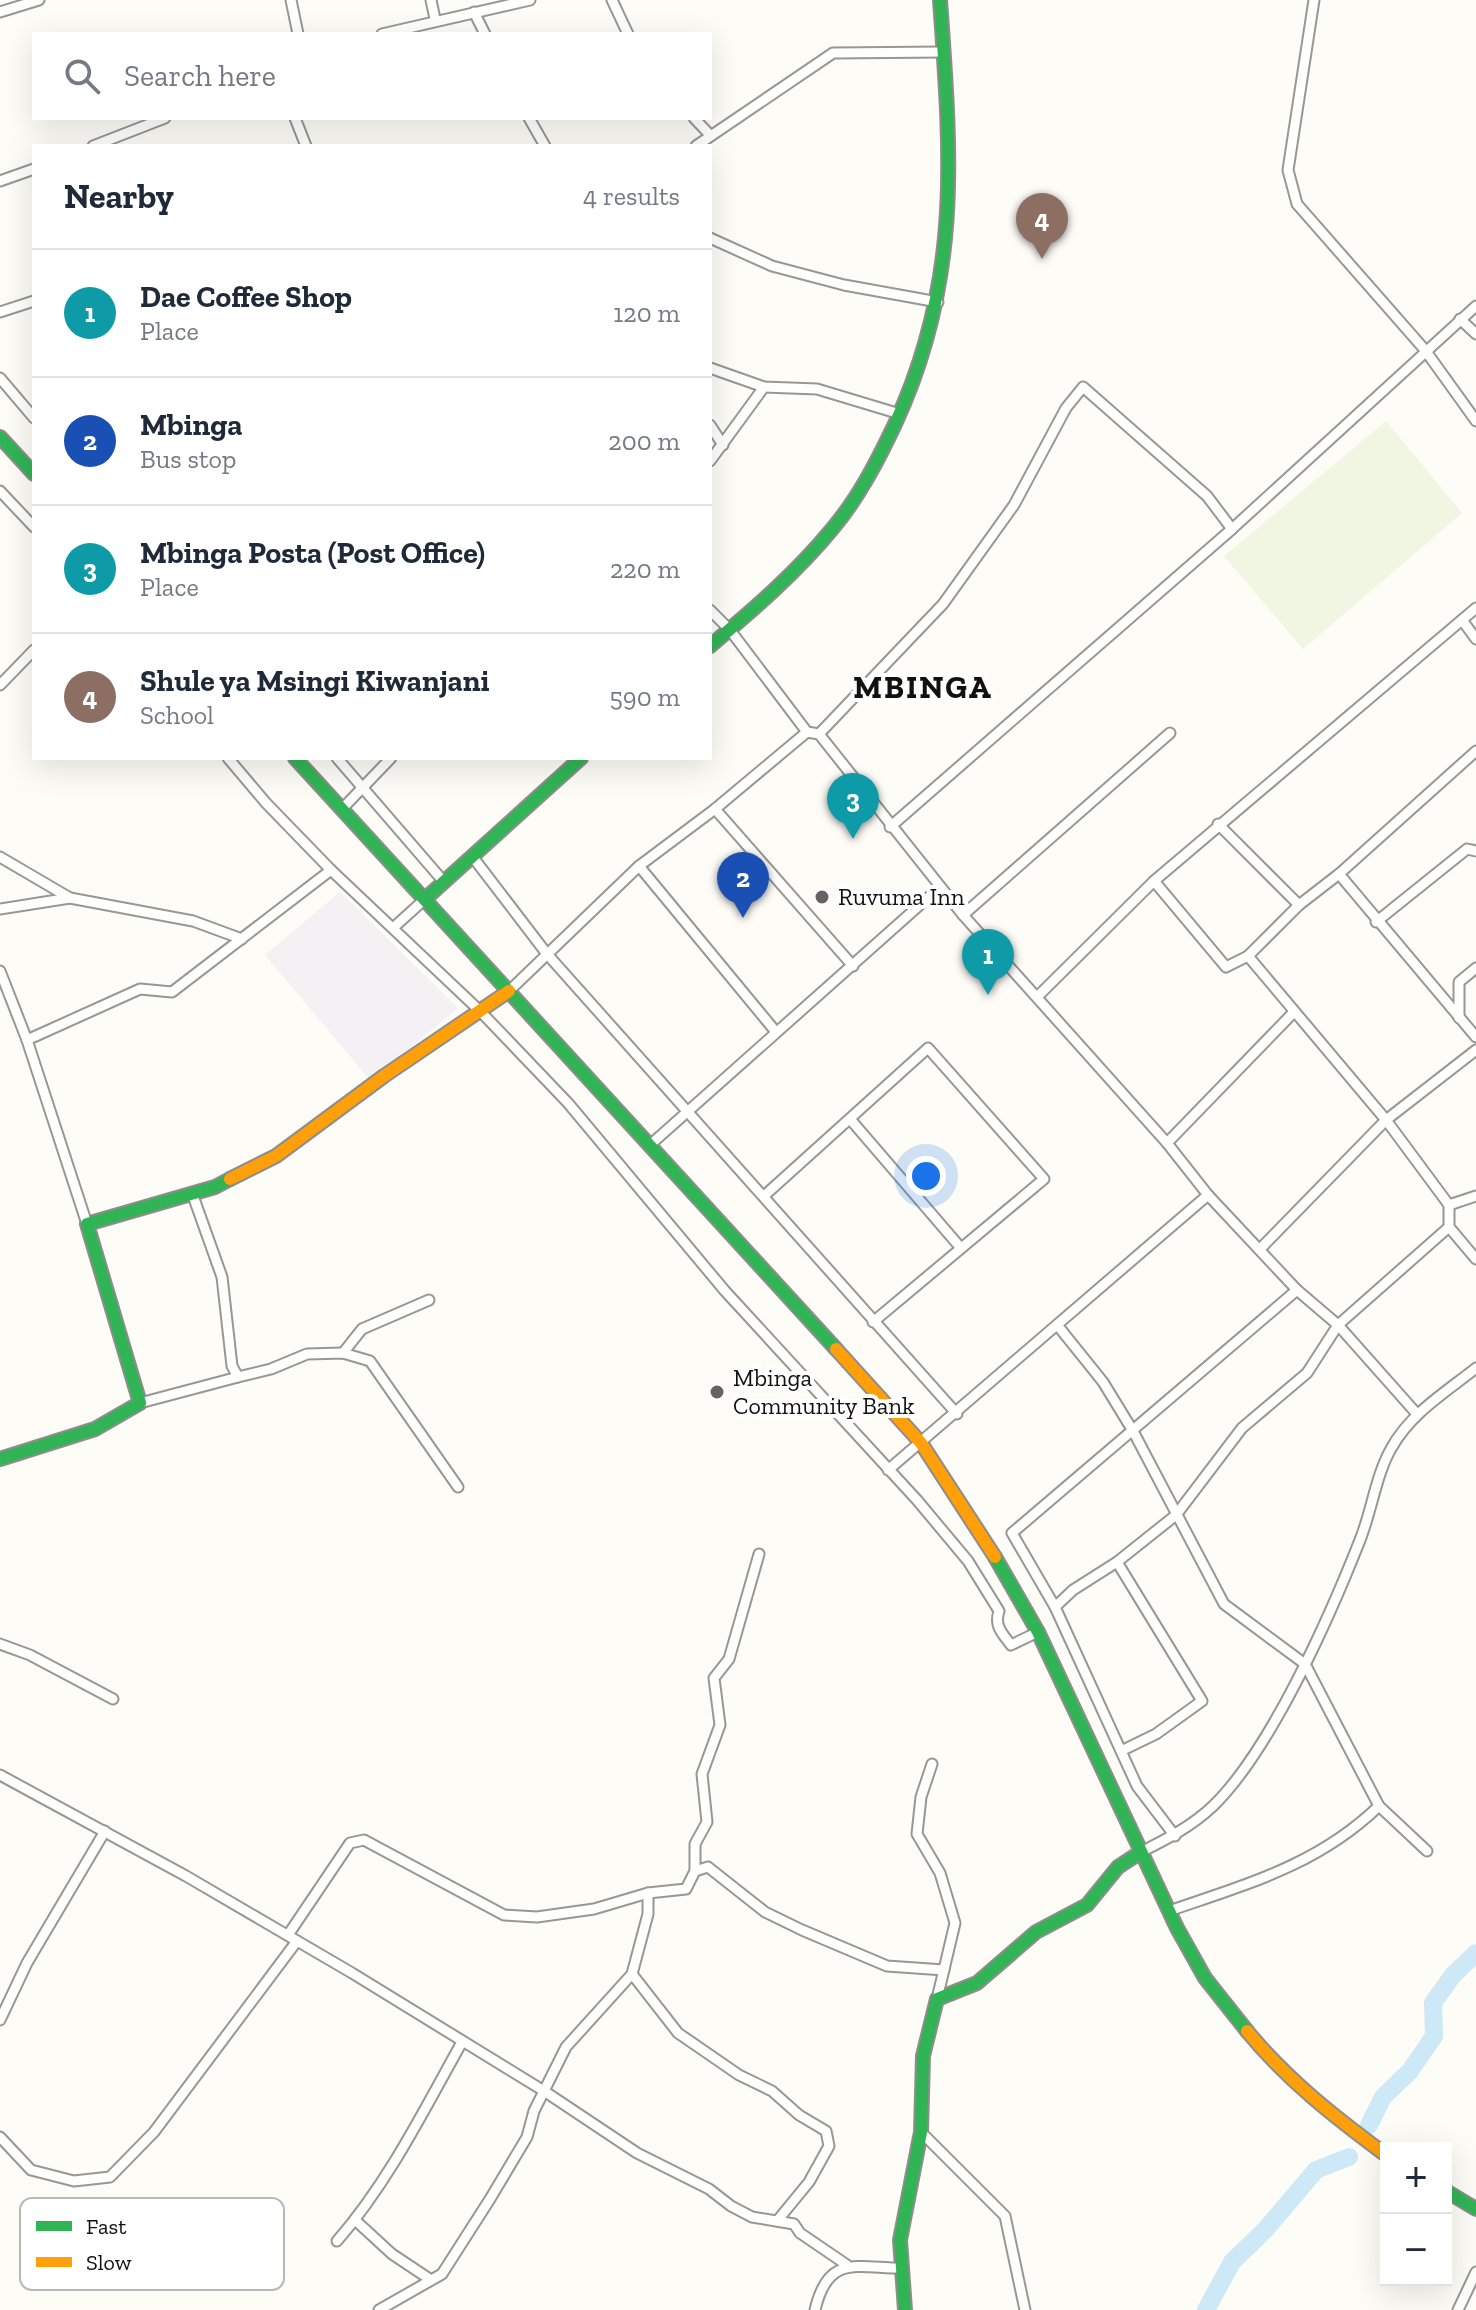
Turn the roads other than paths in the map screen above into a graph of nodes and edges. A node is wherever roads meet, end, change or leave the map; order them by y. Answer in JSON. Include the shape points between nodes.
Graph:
{"nodes":[{"id":1,"x":39,"y":0,"type":"edge"},
{"id":2,"x":291,"y":0,"type":"edge"},
{"id":3,"x":431,"y":0,"type":"edge"},
{"id":4,"x":530,"y":0,"type":"edge"},
{"id":5,"x":612,"y":0,"type":"edge"},
{"id":6,"x":940,"y":0,"type":"edge"},
{"id":7,"x":1314,"y":0,"type":"edge"},
{"id":8,"x":0,"y":12,"type":"edge"},
{"id":9,"x":474,"y":12,"type":"junction"},
{"id":10,"x":435,"y":19,"type":"junction"},
{"id":11,"x":298,"y":32,"type":"edge"},
{"id":12,"x":389,"y":32,"type":"edge"},
{"id":13,"x":484,"y":32,"type":"edge"},
{"id":14,"x":627,"y":32,"type":"edge"},
{"id":15,"x":944,"y":52,"type":"junction"},
{"id":16,"x":160,"y":120,"type":"edge"},
{"id":17,"x":296,"y":120,"type":"edge"},
{"id":18,"x":530,"y":120,"type":"edge"},
{"id":19,"x":696,"y":120,"type":"edge"},
{"id":20,"x":710,"y":135,"type":"junction"},
{"id":21,"x":98,"y":144,"type":"edge"},
{"id":22,"x":305,"y":144,"type":"edge"},
{"id":23,"x":544,"y":144,"type":"edge"},
{"id":24,"x":699,"y":144,"type":"edge"},
{"id":25,"x":32,"y":170,"type":"edge"},
{"id":26,"x":0,"y":181,"type":"edge"},
{"id":27,"x":712,"y":239,"type":"edge"},
{"id":28,"x":32,"y":302,"type":"edge"},
{"id":29,"x":938,"y":302,"type":"junction"},
{"id":30,"x":1476,"y":306,"type":"edge"},
{"id":31,"x":0,"y":312,"type":"edge"},
{"id":32,"x":1460,"y":319,"type":"junction"},
{"id":33,"x":1476,"y":334,"type":"edge"},
{"id":34,"x":1425,"y":350,"type":"junction"},
{"id":35,"x":712,"y":369,"type":"edge"},
{"id":36,"x":0,"y":378,"type":"edge"},
{"id":37,"x":764,"y":387,"type":"junction"},
{"id":38,"x":900,"y":414,"type":"junction"},
{"id":39,"x":32,"y":416,"type":"edge"},
{"id":40,"x":1476,"y":421,"type":"edge"},
{"id":41,"x":712,"y":428,"type":"edge"},
{"id":42,"x":0,"y":437,"type":"edge"},
{"id":43,"x":723,"y":445,"type":"junction"},
{"id":44,"x":712,"y":459,"type":"edge"},
{"id":45,"x":32,"y":472,"type":"edge"},
{"id":46,"x":0,"y":491,"type":"edge"},
{"id":47,"x":32,"y":525,"type":"edge"},
{"id":48,"x":1232,"y":529,"type":"junction"},
{"id":49,"x":1476,"y":608,"type":"edge"},
{"id":50,"x":712,"y":612,"type":"edge"},
{"id":51,"x":1462,"y":620,"type":"junction"},
{"id":52,"x":730,"y":630,"type":"junction"},
{"id":53,"x":1476,"y":639,"type":"edge"},
{"id":54,"x":712,"y":644,"type":"edge"},
{"id":55,"x":32,"y":652,"type":"edge"},
{"id":56,"x":0,"y":685,"type":"edge"},
{"id":57,"x":807,"y":732,"type":"junction"},
{"id":58,"x":1170,"y":733,"type":"dead end"},
{"id":59,"x":819,"y":734,"type":"junction"},
{"id":60,"x":1476,"y":751,"type":"edge"},
{"id":61,"x":230,"y":760,"type":"edge"},
{"id":62,"x":297,"y":760,"type":"edge"},
{"id":63,"x":339,"y":760,"type":"edge"},
{"id":64,"x":389,"y":760,"type":"edge"},
{"id":65,"x":579,"y":760,"type":"edge"},
{"id":66,"x":362,"y":786,"type":"junction"},
{"id":67,"x":342,"y":809,"type":"junction"},
{"id":68,"x":715,"y":809,"type":"junction"},
{"id":69,"x":1218,"y":824,"type":"junction"},
{"id":70,"x":890,"y":827,"type":"junction"},
{"id":71,"x":1476,"y":851,"type":"edge"},
{"id":72,"x":472,"y":856,"type":"junction"},
{"id":73,"x":0,"y":857,"type":"edge"},
{"id":74,"x":639,"y":866,"type":"junction"},
{"id":75,"x":331,"y":870,"type":"junction"},
{"id":76,"x":1339,"y":874,"type":"junction"},
{"id":77,"x":1154,"y":881,"type":"junction"},
{"id":78,"x":444,"y":882,"type":"junction"},
{"id":79,"x":940,"y":887,"type":"junction"},
{"id":80,"x":70,"y":898,"type":"junction"},
{"id":81,"x":425,"y":899,"type":"junction"},
{"id":82,"x":1299,"y":905,"type":"junction"},
{"id":83,"x":0,"y":909,"type":"edge"},
{"id":84,"x":963,"y":915,"type":"junction"},
{"id":85,"x":1376,"y":922,"type":"junction"},
{"id":86,"x":393,"y":928,"type":"junction"},
{"id":87,"x":242,"y":939,"type":"junction"},
{"id":88,"x":547,"y":954,"type":"junction"},
{"id":89,"x":1248,"y":956,"type":"junction"},
{"id":90,"x":853,"y":966,"type":"junction"},
{"id":91,"x":1476,"y":968,"type":"edge"},
{"id":92,"x":0,"y":971,"type":"edge"},
{"id":93,"x":509,"y":991,"type":"junction"},
{"id":94,"x":1037,"y":997,"type":"junction"},
{"id":95,"x":480,"y":1011,"type":"junction"},
{"id":96,"x":1294,"y":1012,"type":"junction"},
{"id":97,"x":1459,"y":1018,"type":"junction"},
{"id":98,"x":776,"y":1032,"type":"junction"},
{"id":99,"x":1476,"y":1037,"type":"edge"},
{"id":100,"x":27,"y":1040,"type":"junction"},
{"id":101,"x":1476,"y":1050,"type":"edge"},
{"id":102,"x":687,"y":1111,"type":"junction"},
{"id":103,"x":850,"y":1119,"type":"junction"},
{"id":104,"x":1386,"y":1120,"type":"junction"},
{"id":105,"x":1167,"y":1143,"type":"junction"},
{"id":106,"x":650,"y":1145,"type":"junction"},
{"id":107,"x":192,"y":1193,"type":"junction"},
{"id":108,"x":1208,"y":1195,"type":"junction"},
{"id":109,"x":764,"y":1196,"type":"junction"},
{"id":110,"x":1476,"y":1196,"type":"edge"},
{"id":111,"x":1449,"y":1205,"type":"junction"},
{"id":112,"x":87,"y":1224,"type":"junction"},
{"id":113,"x":1449,"y":1227,"type":"junction"},
{"id":114,"x":960,"y":1247,"type":"junction"},
{"id":115,"x":1260,"y":1249,"type":"junction"},
{"id":116,"x":1476,"y":1259,"type":"edge"},
{"id":117,"x":1297,"y":1290,"type":"junction"},
{"id":118,"x":429,"y":1300,"type":"dead end"},
{"id":119,"x":873,"y":1322,"type":"junction"},
{"id":120,"x":1338,"y":1325,"type":"junction"},
{"id":121,"x":1058,"y":1326,"type":"junction"},
{"id":122,"x":343,"y":1353,"type":"junction"},
{"id":123,"x":1476,"y":1368,"type":"edge"},
{"id":124,"x":238,"y":1377,"type":"junction"},
{"id":125,"x":140,"y":1403,"type":"junction"},
{"id":126,"x":957,"y":1414,"type":"junction"},
{"id":127,"x":1417,"y":1414,"type":"junction"},
{"id":128,"x":1133,"y":1431,"type":"junction"},
{"id":129,"x":921,"y":1443,"type":"junction"},
{"id":130,"x":0,"y":1459,"type":"edge"},
{"id":131,"x":888,"y":1470,"type":"junction"},
{"id":132,"x":458,"y":1487,"type":"dead end"},
{"id":133,"x":1176,"y":1515,"type":"junction"},
{"id":134,"x":759,"y":1554,"type":"dead end"},
{"id":135,"x":1117,"y":1562,"type":"junction"},
{"id":136,"x":1055,"y":1607,"type":"junction"},
{"id":137,"x":1038,"y":1632,"type":"junction"},
{"id":138,"x":0,"y":1644,"type":"edge"},
{"id":139,"x":1305,"y":1664,"type":"junction"},
{"id":140,"x":113,"y":1699,"type":"dead end"},
{"id":141,"x":1121,"y":1751,"type":"junction"},
{"id":142,"x":932,"y":1764,"type":"dead end"},
{"id":143,"x":0,"y":1775,"type":"edge"},
{"id":144,"x":1379,"y":1806,"type":"junction"},
{"id":145,"x":105,"y":1831,"type":"junction"},
{"id":146,"x":1175,"y":1836,"type":"junction"},
{"id":147,"x":1427,"y":1851,"type":"dead end"},
{"id":148,"x":1141,"y":1852,"type":"junction"},
{"id":149,"x":695,"y":1871,"type":"junction"},
{"id":150,"x":648,"y":1893,"type":"junction"},
{"id":151,"x":1169,"y":1911,"type":"junction"},
{"id":152,"x":293,"y":1938,"type":"junction"},
{"id":153,"x":944,"y":1970,"type":"junction"},
{"id":154,"x":632,"y":1974,"type":"junction"},
{"id":155,"x":937,"y":1999,"type":"junction"},
{"id":156,"x":0,"y":2020,"type":"edge"},
{"id":157,"x":462,"y":2042,"type":"junction"},
{"id":158,"x":544,"y":2091,"type":"junction"},
{"id":159,"x":921,"y":2132,"type":"junction"},
{"id":160,"x":0,"y":2137,"type":"edge"},
{"id":161,"x":1380,"y":2151,"type":"edge"},
{"id":162,"x":1452,"y":2195,"type":"edge"},
{"id":163,"x":1476,"y":2209,"type":"edge"},
{"id":164,"x":355,"y":2220,"type":"junction"},
{"id":165,"x":777,"y":2221,"type":"junction"},
{"id":166,"x":337,"y":2241,"type":"dead end"},
{"id":167,"x":847,"y":2265,"type":"junction"},
{"id":168,"x":902,"y":2268,"type":"junction"},
{"id":169,"x":1476,"y":2272,"type":"edge"},
{"id":170,"x":431,"y":2280,"type":"junction"},
{"id":171,"x":379,"y":2310,"type":"edge"},
{"id":172,"x":815,"y":2310,"type":"edge"},
{"id":173,"x":905,"y":2310,"type":"edge"},
{"id":174,"x":1025,"y":2310,"type":"edge"},
{"id":175,"x":1458,"y":2310,"type":"edge"}],
"edges":[{"from":1,"to":8,"type":"street"},
{"from":2,"to":11,"type":"street"},
{"from":3,"to":10,"type":"street"},
{"from":4,"to":9,"type":"street"},
{"from":5,"to":14,"type":"street"},
{"from":6,"to":15,"type":"street"},
{"from":7,"to":34,"type":"street","via":[[1288,170],[1297,204]]},
{"from":9,"to":10,"type":"street"},
{"from":9,"to":13,"type":"street"},
{"from":10,"to":12,"type":"street"},
{"from":15,"to":20,"type":"street","via":[[833,53]]},
{"from":15,"to":29,"type":"street","via":[[947,207]]},
{"from":16,"to":21,"type":"street"},
{"from":17,"to":22,"type":"street"},
{"from":18,"to":23,"type":"street"},
{"from":19,"to":20,"type":"street"},
{"from":20,"to":24,"type":"street"},
{"from":25,"to":26,"type":"street"},
{"from":27,"to":29,"type":"street","via":[[772,266]]},
{"from":28,"to":31,"type":"street"},
{"from":29,"to":38,"type":"street","via":[[923,359]]},
{"from":30,"to":32,"type":"street"},
{"from":32,"to":33,"type":"street"},
{"from":32,"to":34,"type":"street"},
{"from":34,"to":40,"type":"street"},
{"from":34,"to":48,"type":"street"},
{"from":35,"to":37,"type":"street"},
{"from":36,"to":39,"type":"street"},
{"from":37,"to":38,"type":"street","via":[[817,389]]},
{"from":37,"to":43,"type":"street"},
{"from":38,"to":52,"type":"street","via":[[872,474],[827,536]]},
{"from":41,"to":43,"type":"street"},
{"from":42,"to":45,"type":"street"},
{"from":43,"to":44,"type":"street"},
{"from":46,"to":47,"type":"street"},
{"from":48,"to":59,"type":"street","via":[[1207,496],[1083,387],[1066,408],[1014,505],[943,604]]},
{"from":48,"to":70,"type":"street"},
{"from":49,"to":51,"type":"street"},
{"from":50,"to":52,"type":"street"},
{"from":51,"to":53,"type":"street"},
{"from":51,"to":69,"type":"street"},
{"from":52,"to":54,"type":"street"},
{"from":52,"to":57,"type":"street"},
{"from":55,"to":56,"type":"street"},
{"from":57,"to":59,"type":"street"},
{"from":57,"to":68,"type":"street"},
{"from":58,"to":84,"type":"street"},
{"from":59,"to":70,"type":"street"},
{"from":60,"to":76,"type":"street"},
{"from":61,"to":75,"type":"street"},
{"from":62,"to":67,"type":"street"},
{"from":63,"to":66,"type":"street"},
{"from":64,"to":66,"type":"street"},
{"from":65,"to":72,"type":"street"},
{"from":66,"to":67,"type":"street"},
{"from":66,"to":78,"type":"street"},
{"from":67,"to":81,"type":"street"},
{"from":68,"to":74,"type":"street"},
{"from":68,"to":90,"type":"street"},
{"from":69,"to":77,"type":"street"},
{"from":69,"to":82,"type":"street"},
{"from":70,"to":79,"type":"street"},
{"from":71,"to":85,"type":"street","via":[[1467,849]]},
{"from":72,"to":78,"type":"street"},
{"from":72,"to":88,"type":"street"},
{"from":73,"to":80,"type":"street"},
{"from":74,"to":88,"type":"street"},
{"from":74,"to":98,"type":"street"},
{"from":75,"to":86,"type":"street"},
{"from":75,"to":87,"type":"street"},
{"from":76,"to":82,"type":"street"},
{"from":76,"to":85,"type":"street"},
{"from":77,"to":89,"type":"street","via":[[1226,967]]},
{"from":77,"to":94,"type":"street"},
{"from":78,"to":81,"type":"street"},
{"from":79,"to":84,"type":"street"},
{"from":79,"to":90,"type":"street"},
{"from":80,"to":83,"type":"street"},
{"from":80,"to":87,"type":"street","via":[[193,921]]},
{"from":81,"to":86,"type":"street"},
{"from":81,"to":93,"type":"street"},
{"from":82,"to":89,"type":"street"},
{"from":84,"to":94,"type":"street"},
{"from":85,"to":97,"type":"street"},
{"from":86,"to":95,"type":"street"},
{"from":87,"to":100,"type":"street","via":[[172,992],[140,989]]},
{"from":88,"to":93,"type":"street"},
{"from":88,"to":102,"type":"street"},
{"from":89,"to":96,"type":"street"},
{"from":90,"to":98,"type":"street"},
{"from":91,"to":97,"type":"street","via":[[1459,982]]},
{"from":92,"to":100,"type":"street"},
{"from":93,"to":95,"type":"street"},
{"from":93,"to":106,"type":"street"},
{"from":94,"to":105,"type":"street"},
{"from":95,"to":107,"type":"street","via":[[276,1156]]},
{"from":95,"to":131,"type":"street","via":[[568,1103],[725,1291]]},
{"from":96,"to":104,"type":"street"},
{"from":96,"to":105,"type":"street"},
{"from":97,"to":99,"type":"street"},
{"from":98,"to":102,"type":"street"},
{"from":100,"to":112,"type":"street"},
{"from":101,"to":104,"type":"street"},
{"from":102,"to":106,"type":"street"},
{"from":102,"to":109,"type":"street"},
{"from":103,"to":109,"type":"street"},
{"from":103,"to":114,"type":"street"},
{"from":103,"to":114,"type":"street","via":[[928,1048],[1044,1179]]},
{"from":104,"to":111,"type":"street"},
{"from":104,"to":115,"type":"street"},
{"from":105,"to":108,"type":"street"},
{"from":106,"to":129,"type":"street"},
{"from":107,"to":112,"type":"street"},
{"from":107,"to":124,"type":"street","via":[[222,1277],[232,1366]]},
{"from":108,"to":115,"type":"street"},
{"from":108,"to":121,"type":"street"},
{"from":109,"to":119,"type":"street"},
{"from":110,"to":111,"type":"street"},
{"from":111,"to":113,"type":"street"},
{"from":112,"to":125,"type":"street"},
{"from":113,"to":116,"type":"street"},
{"from":113,"to":120,"type":"street"},
{"from":114,"to":119,"type":"street"},
{"from":115,"to":117,"type":"street"},
{"from":117,"to":120,"type":"street"},
{"from":117,"to":128,"type":"street"},
{"from":118,"to":122,"type":"street","via":[[362,1329]]},
{"from":119,"to":126,"type":"street"},
{"from":120,"to":127,"type":"street"},
{"from":120,"to":133,"type":"street","via":[[1307,1373],[1242,1428]]},
{"from":121,"to":126,"type":"street"},
{"from":121,"to":128,"type":"street","via":[[1103,1382]]},
{"from":122,"to":124,"type":"street","via":[[307,1354]]},
{"from":122,"to":132,"type":"street","via":[[370,1361]]},
{"from":123,"to":127,"type":"street"},
{"from":124,"to":125,"type":"street"},
{"from":125,"to":130,"type":"street","via":[[95,1429]]},
{"from":126,"to":129,"type":"street"},
{"from":127,"to":139,"type":"street","via":[[1391,1448],[1361,1539]]},
{"from":128,"to":133,"type":"street"},
{"from":128,"to":136,"type":"street","via":[[1012,1533]]},
{"from":129,"to":131,"type":"street"},
{"from":129,"to":137,"type":"street"},
{"from":131,"to":137,"type":"street","via":[[968,1561],[994,1599],[999,1630],[1011,1645]]},
{"from":133,"to":135,"type":"street"},
{"from":133,"to":139,"type":"street","via":[[1224,1604]]},
{"from":134,"to":149,"type":"street","via":[[729,1659],[714,1678],[720,1725],[702,1774],[707,1822],[695,1844]]},
{"from":135,"to":136,"type":"street"},
{"from":135,"to":141,"type":"street","via":[[1202,1701]]},
{"from":136,"to":141,"type":"street"},
{"from":137,"to":148,"type":"street"},
{"from":138,"to":140,"type":"street"},
{"from":139,"to":144,"type":"street"},
{"from":139,"to":146,"type":"street","via":[[1240,1774],[1213,1806]]},
{"from":141,"to":146,"type":"street","via":[[1137,1786]]},
{"from":142,"to":153,"type":"street","via":[[917,1834],[940,1873],[955,1923]]},
{"from":143,"to":145,"type":"street"},
{"from":144,"to":147,"type":"street"},
{"from":144,"to":151,"type":"street","via":[[1349,1835],[1286,1870]]},
{"from":145,"to":152,"type":"street"},
{"from":145,"to":156,"type":"street","via":[[27,1963]]},
{"from":146,"to":148,"type":"street"},
{"from":148,"to":151,"type":"street"},
{"from":148,"to":155,"type":"street","via":[[1122,1861],[1092,1901],[1030,1936],[983,1983]]},
{"from":149,"to":150,"type":"street","via":[[686,1889]]},
{"from":149,"to":153,"type":"street","via":[[708,1867],[765,1912],[887,1966]]},
{"from":150,"to":152,"type":"street","via":[[594,1909],[537,1917],[504,1915],[364,1840],[350,1843]]},
{"from":150,"to":154,"type":"street","via":[[648,1914]]},
{"from":151,"to":161,"type":"street","via":[[1205,1978],[1268,2057]]},
{"from":152,"to":157,"type":"street"},
{"from":152,"to":160,"type":"street","via":[[154,2132],[110,2177],[74,2181],[31,2170]]},
{"from":153,"to":155,"type":"street"},
{"from":154,"to":158,"type":"street","via":[[566,2047]]},
{"from":154,"to":165,"type":"street","via":[[678,2033],[826,2131],[829,2146],[809,2182]]},
{"from":155,"to":159,"type":"street","via":[[923,2056]]},
{"from":157,"to":158,"type":"street"},
{"from":157,"to":164,"type":"street"},
{"from":158,"to":165,"type":"street","via":[[637,2153],[709,2189],[731,2206]]},
{"from":158,"to":170,"type":"street","via":[[527,2137],[490,2199],[442,2274]]},
{"from":159,"to":168,"type":"street","via":[[900,2240]]},
{"from":159,"to":174,"type":"street","via":[[1005,2216]]},
{"from":162,"to":163,"type":"street"},
{"from":164,"to":166,"type":"street"},
{"from":164,"to":170,"type":"street"},
{"from":165,"to":167,"type":"street","via":[[794,2224]]},
{"from":167,"to":168,"type":"street"},
{"from":167,"to":172,"type":"street","via":[[824,2282]]},
{"from":168,"to":173,"type":"street"},
{"from":169,"to":175,"type":"street"},
{"from":170,"to":171,"type":"street"}]}
